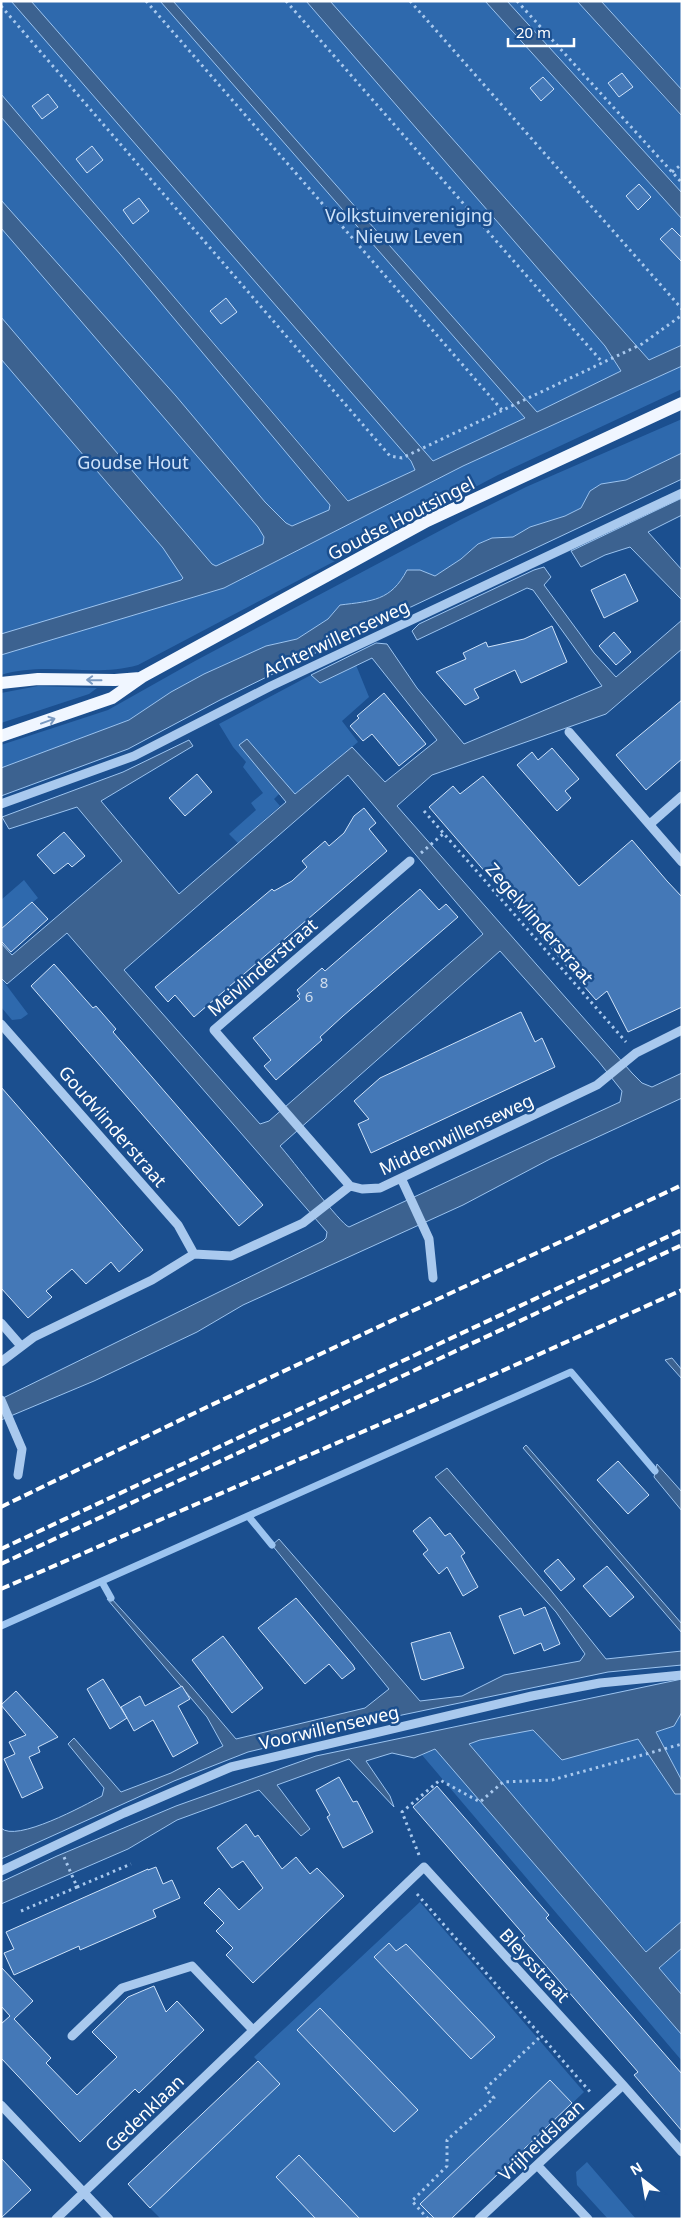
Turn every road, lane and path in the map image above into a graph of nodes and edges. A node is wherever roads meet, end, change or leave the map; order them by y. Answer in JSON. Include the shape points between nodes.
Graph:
{"nodes":[{"id":1,"x":146,"y":1,"type":"edge"},
{"id":2,"x":286,"y":1,"type":"edge"},
{"id":3,"x":410,"y":1,"type":"edge"},
{"id":4,"x":517,"y":1,"type":"edge"},
{"id":5,"x":1,"y":6,"type":"edge"},
{"id":6,"x":682,"y":164,"type":"edge"},
{"id":7,"x":672,"y":172,"type":"junction"},
{"id":8,"x":682,"y":183,"type":"edge"},
{"id":9,"x":682,"y":309,"type":"edge"},
{"id":10,"x":682,"y":315,"type":"edge"},
{"id":11,"x":603,"y":363,"type":"junction"},
{"id":12,"x":682,"y":403,"type":"edge"},
{"id":13,"x":502,"y":411,"type":"junction"},
{"id":14,"x":682,"y":493,"type":"edge"},
{"id":15,"x":142,"y":677,"type":"junction"},
{"id":16,"x":1,"y":683,"type":"edge"},
{"id":17,"x":569,"y":732,"type":"dead end"},
{"id":18,"x":1,"y":736,"type":"edge"},
{"id":19,"x":682,"y":796,"type":"edge"},
{"id":20,"x":1,"y":804,"type":"edge"},
{"id":21,"x":424,"y":811,"type":"dead end"},
{"id":22,"x":650,"y":824,"type":"junction"},
{"id":23,"x":443,"y":834,"type":"junction"},
{"id":24,"x":410,"y":861,"type":"joint"},
{"id":25,"x":682,"y":862,"type":"edge"},
{"id":26,"x":1,"y":1024,"type":"edge"},
{"id":27,"x":682,"y":1030,"type":"edge"},
{"id":28,"x":636,"y":1053,"type":"junction"},
{"id":29,"x":401,"y":1178,"type":"junction"},
{"id":30,"x":350,"y":1186,"type":"junction"},
{"id":31,"x":194,"y":1254,"type":"junction"},
{"id":32,"x":433,"y":1278,"type":"dead end"},
{"id":33,"x":1,"y":1323,"type":"edge"},
{"id":34,"x":21,"y":1346,"type":"junction"},
{"id":35,"x":1,"y":1362,"type":"edge"},
{"id":36,"x":1,"y":1400,"type":"edge"},
{"id":37,"x":18,"y":1475,"type":"dead end"},
{"id":38,"x":682,"y":1675,"type":"edge"},
{"id":39,"x":682,"y":1744,"type":"edge"},
{"id":40,"x":61,"y":1851,"type":"dead end"},
{"id":41,"x":131,"y":1864,"type":"dead end"},
{"id":42,"x":424,"y":1867,"type":"junction"},
{"id":43,"x":1,"y":1871,"type":"edge"},
{"id":44,"x":407,"y":1883,"type":"junction"},
{"id":45,"x":77,"y":1887,"type":"junction"},
{"id":46,"x":21,"y":1911,"type":"dead end"},
{"id":47,"x":254,"y":2030,"type":"junction"},
{"id":48,"x":72,"y":2036,"type":"dead end"},
{"id":49,"x":540,"y":2036,"type":"junction"},
{"id":50,"x":623,"y":2085,"type":"junction"},
{"id":51,"x":1,"y":2105,"type":"edge"},
{"id":52,"x":602,"y":2106,"type":"junction"},
{"id":53,"x":682,"y":2152,"type":"edge"},
{"id":54,"x":538,"y":2166,"type":"junction"},
{"id":55,"x":84,"y":2192,"type":"junction"},
{"id":56,"x":56,"y":2219,"type":"edge"},
{"id":57,"x":109,"y":2219,"type":"edge"},
{"id":58,"x":428,"y":2219,"type":"edge"},
{"id":59,"x":480,"y":2219,"type":"edge"},
{"id":60,"x":588,"y":2219,"type":"edge"}],
"edges":[{"from":1,"to":13,"type":"path"},
{"from":2,"to":11,"type":"path"},
{"from":3,"to":9,"type":"path"},
{"from":4,"to":7,"type":"path"},
{"from":5,"to":13,"type":"path","via":[[390,456],[402,458]]},
{"from":6,"to":7,"type":"path"},
{"from":7,"to":8,"type":"path"},
{"from":10,"to":11,"type":"path","via":[[642,344]]},
{"from":11,"to":13,"type":"path"},
{"from":12,"to":15,"type":"main road","name":"Goudse Houtsingel","via":[[426,521]]},
{"from":14,"to":20,"type":"street","name":"Achterwillenseweg","via":[[271,686],[134,756]]},
{"from":15,"to":16,"type":"main road","name":"Goudse Houtsingel","one_way":true},
{"from":18,"to":15,"type":"main road","name":"Goudse Houtsingel","one_way":true,"via":[[112,698]]},
{"from":17,"to":22,"type":"street"},
{"from":19,"to":22,"type":"street"},
{"from":21,"to":23,"type":"path","name":"Zegelvlinderstraat"},
{"from":22,"to":25,"type":"street"},
{"from":23,"to":24,"type":"path"},
{"from":23,"to":28,"type":"path","name":"Zegelvlinderstraat"},
{"from":24,"to":30,"type":"street","name":"Meivlinderstraat","via":[[214,1030]]},
{"from":26,"to":31,"type":"street","name":"Goudvlinderstraat","via":[[178,1225]]},
{"from":27,"to":28,"type":"street","name":"Middenwillenseweg"},
{"from":28,"to":29,"type":"street","name":"Middenwillenseweg","via":[[597,1085]]},
{"from":29,"to":30,"type":"street","name":"Middenwillenseweg","via":[[380,1188]]},
{"from":29,"to":32,"type":"street","via":[[425,1226]]},
{"from":30,"to":31,"type":"street","via":[[303,1223],[231,1256]]},
{"from":31,"to":34,"type":"street","via":[[152,1280]]},
{"from":33,"to":34,"type":"street"},
{"from":34,"to":35,"type":"street"},
{"from":36,"to":37,"type":"street","via":[[22,1448]]},
{"from":38,"to":43,"type":"street","name":"Voorwillenseweg","via":[[600,1683],[532,1696],[231,1767]]},
{"from":39,"to":42,"type":"path","via":[[552,1780],[503,1782],[480,1802],[440,1780],[402,1812]]},
{"from":40,"to":45,"type":"path"},
{"from":41,"to":45,"type":"path"},
{"from":42,"to":44,"type":"street","name":"Gedenklaan"},
{"from":42,"to":50,"type":"street","name":"Bleysstraat"},
{"from":44,"to":47,"type":"street","name":"Gedenklaan"},
{"from":44,"to":49,"type":"path"},
{"from":45,"to":46,"type":"path"},
{"from":47,"to":48,"type":"street","via":[[192,1966],[122,1988]]},
{"from":47,"to":55,"type":"street","name":"Gedenklaan"},
{"from":49,"to":52,"type":"path"},
{"from":49,"to":58,"type":"path","via":[[485,2089],[494,2098],[447,2140],[447,2166],[412,2201]]},
{"from":50,"to":52,"type":"street","name":"Vrijheidslaan"},
{"from":50,"to":53,"type":"street","name":"Bleysstraat"},
{"from":51,"to":55,"type":"street"},
{"from":52,"to":54,"type":"street","name":"Vrijheidslaan"},
{"from":54,"to":59,"type":"street","name":"Vrijheidslaan"},
{"from":54,"to":60,"type":"street"},
{"from":55,"to":56,"type":"street","name":"Gedenklaan"},
{"from":55,"to":57,"type":"street"}]}
